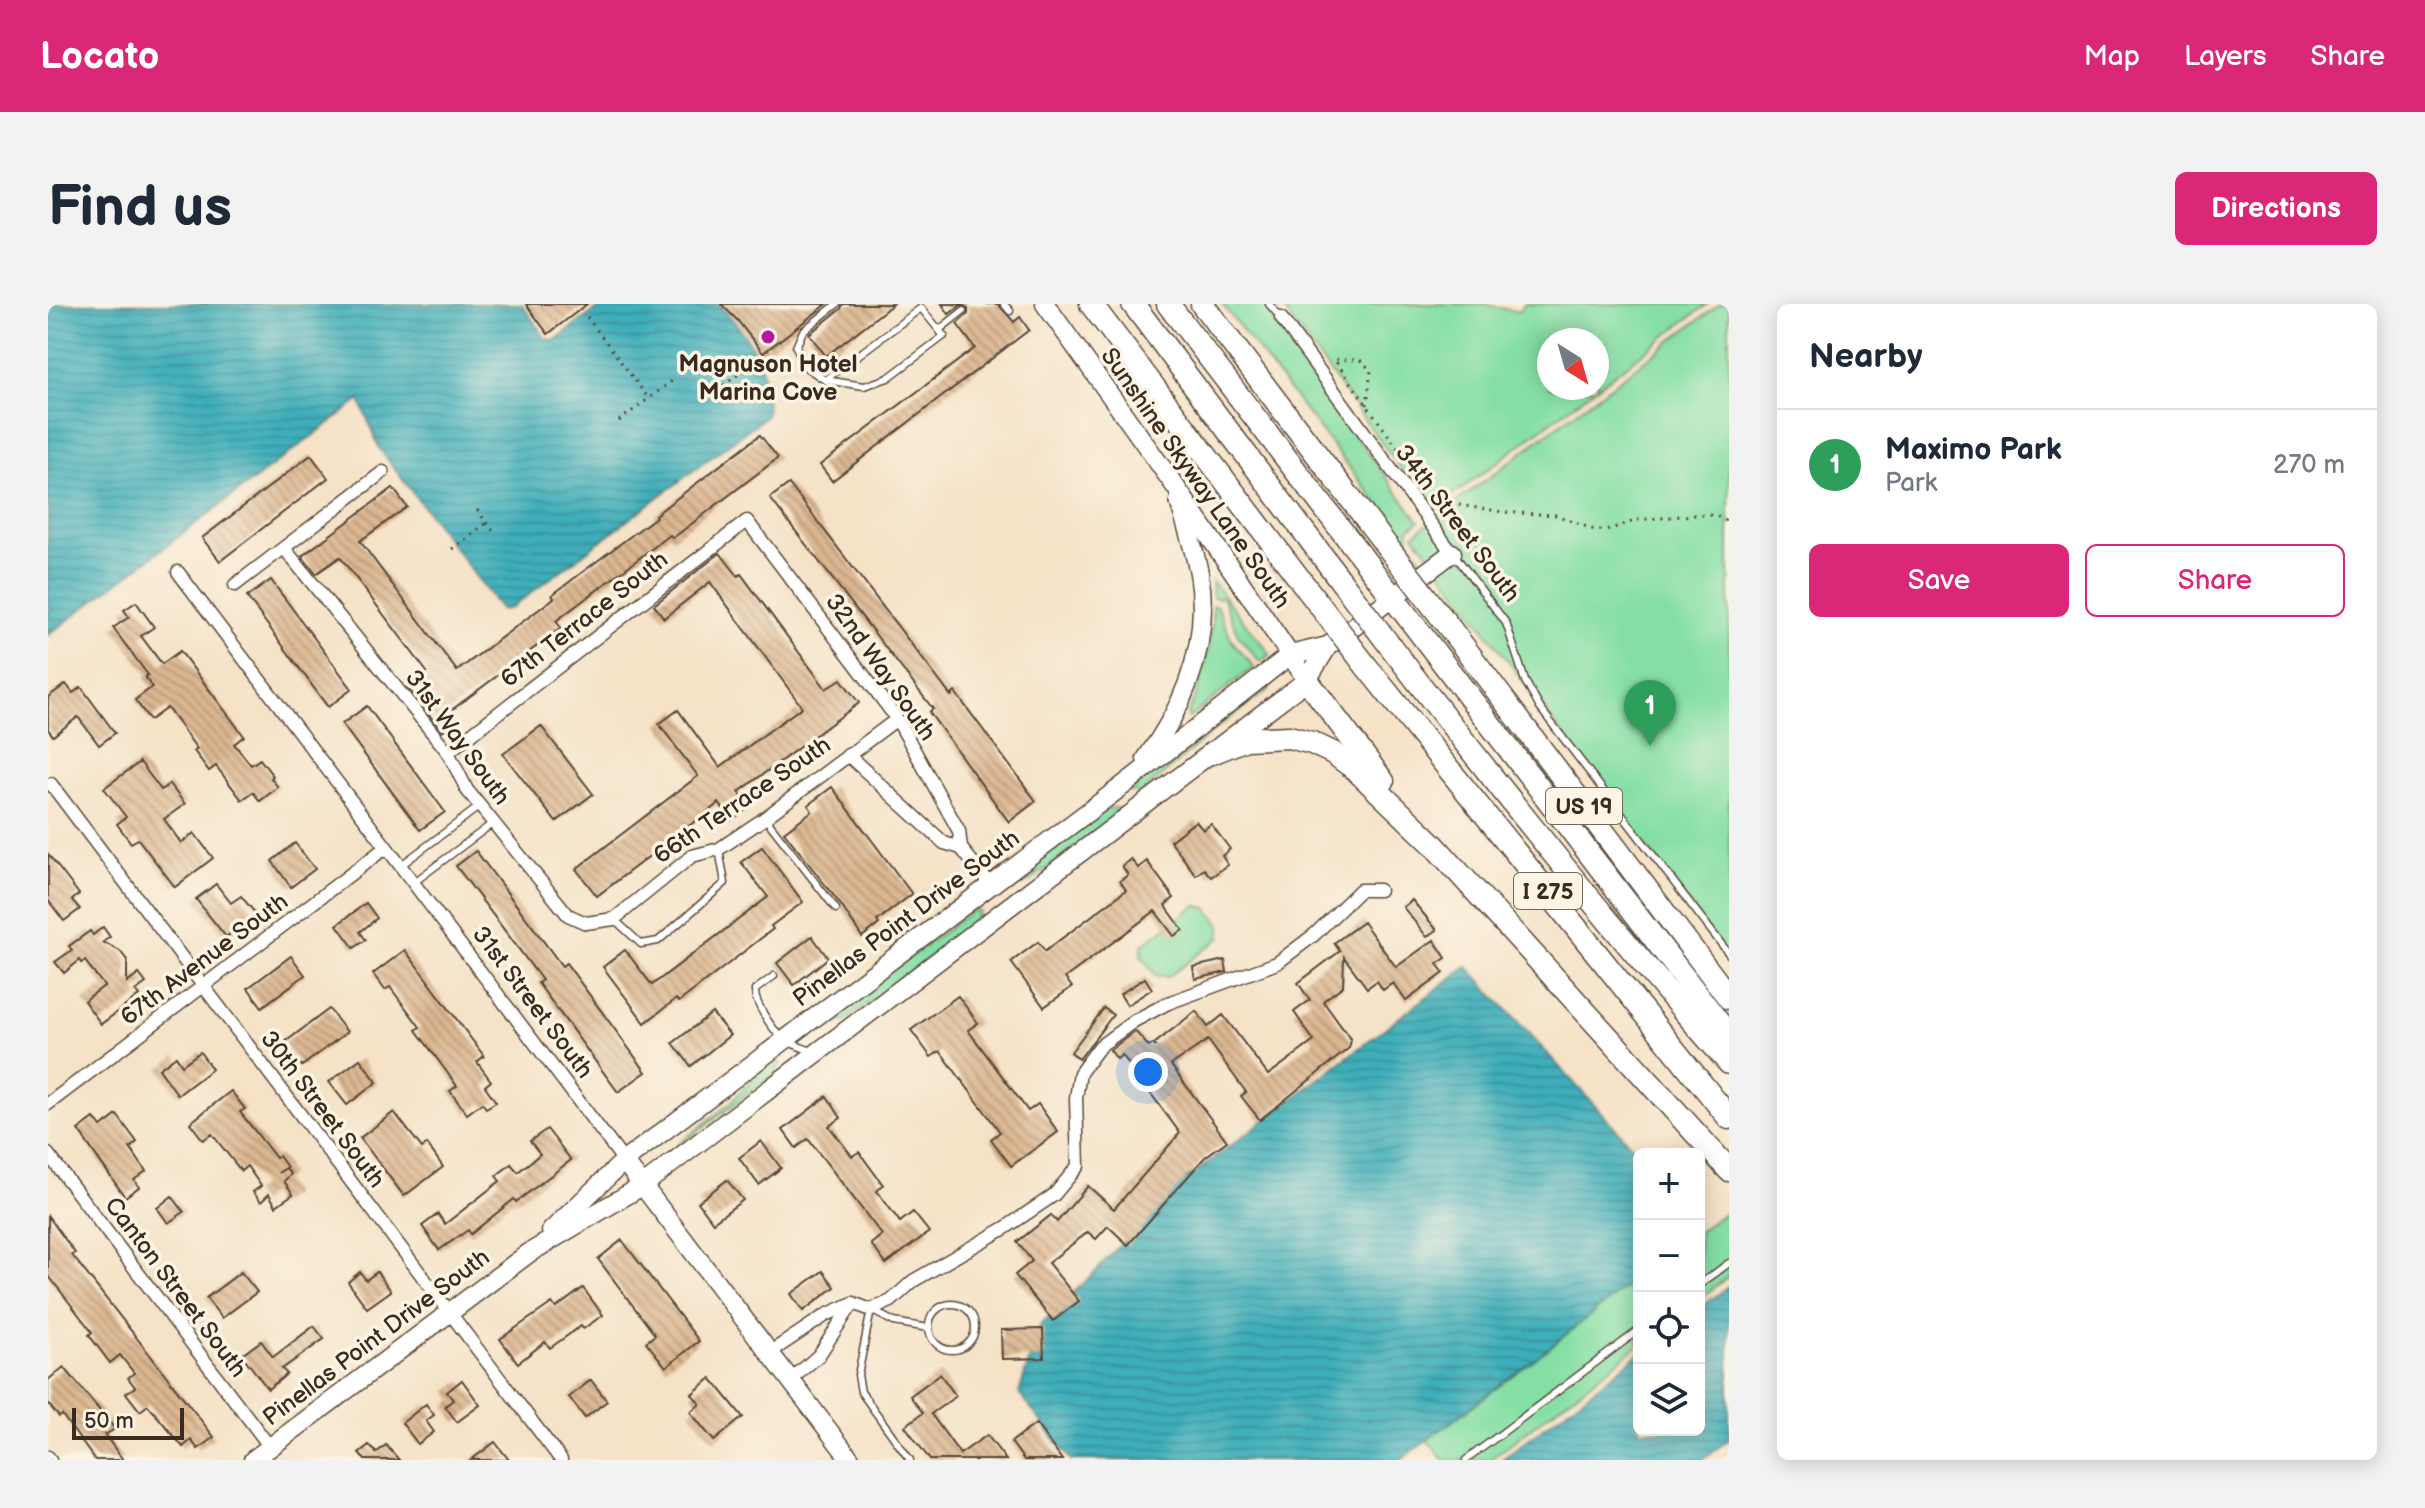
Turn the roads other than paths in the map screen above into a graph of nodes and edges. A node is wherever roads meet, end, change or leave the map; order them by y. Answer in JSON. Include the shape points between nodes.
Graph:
{"nodes":[{"id":1,"x":837,"y":304,"type":"edge"},
{"id":2,"x":1004,"y":304,"type":"edge"},
{"id":3,"x":1045,"y":304,"type":"edge"},
{"id":4,"x":1091,"y":304,"type":"edge"},
{"id":5,"x":1133,"y":304,"type":"edge"},
{"id":6,"x":1168,"y":304,"type":"edge"},
{"id":7,"x":1202,"y":304,"type":"edge"},
{"id":8,"x":1269,"y":304,"type":"edge"},
{"id":9,"x":963,"y":311,"type":"dead end"},
{"id":10,"x":1010,"y":311,"type":"dead end"},
{"id":11,"x":1281,"y":318,"type":"joint"},
{"id":12,"x":939,"y":330,"type":"junction"},
{"id":13,"x":825,"y":380,"type":"junction"},
{"id":14,"x":383,"y":472,"type":"dead end"},
{"id":15,"x":1175,"y":486,"type":"junction"},
{"id":16,"x":747,"y":521,"type":"joint"},
{"id":17,"x":284,"y":548,"type":"junction"},
{"id":18,"x":1452,"y":553,"type":"junction"},
{"id":19,"x":178,"y":572,"type":"dead end"},
{"id":20,"x":235,"y":585,"type":"dead end"},
{"id":21,"x":1391,"y":598,"type":"junction"},
{"id":22,"x":1328,"y":646,"type":"junction"},
{"id":23,"x":1290,"y":655,"type":"junction"},
{"id":24,"x":1307,"y":680,"type":"junction"},
{"id":25,"x":897,"y":719,"type":"junction"},
{"id":26,"x":448,"y":752,"type":"junction"},
{"id":27,"x":1212,"y":753,"type":"junction"},
{"id":28,"x":848,"y":755,"type":"junction"},
{"id":29,"x":1129,"y":781,"type":"junction"},
{"id":30,"x":51,"y":784,"type":"dead end"},
{"id":31,"x":1105,"y":798,"type":"junction"},
{"id":32,"x":480,"y":806,"type":"junction"},
{"id":33,"x":1140,"y":808,"type":"junction"},
{"id":34,"x":947,"y":810,"type":"junction"},
{"id":35,"x":765,"y":818,"type":"junction"},
{"id":36,"x":493,"y":823,"type":"junction"},
{"id":37,"x":926,"y":827,"type":"junction"},
{"id":38,"x":1431,"y":842,"type":"junction"},
{"id":39,"x":385,"y":848,"type":"junction"},
{"id":40,"x":961,"y":848,"type":"junction"},
{"id":41,"x":719,"y":849,"type":"junction"},
{"id":42,"x":400,"y":866,"type":"junction"},
{"id":43,"x":413,"y":883,"type":"junction"},
{"id":44,"x":990,"y":884,"type":"junction"},
{"id":45,"x":1379,"y":890,"type":"dead end"},
{"id":46,"x":1008,"y":908,"type":"junction"},
{"id":47,"x":836,"y":909,"type":"dead end"},
{"id":48,"x":614,"y":919,"type":"junction"},
{"id":49,"x":1729,"y":954,"type":"edge"},
{"id":50,"x":774,"y":976,"type":"dead end"},
{"id":51,"x":203,"y":988,"type":"junction"},
{"id":52,"x":1729,"y":998,"type":"edge"},
{"id":53,"x":1729,"y":1036,"type":"edge"},
{"id":54,"x":785,"y":1040,"type":"junction"},
{"id":55,"x":818,"y":1053,"type":"junction"},
{"id":56,"x":1729,"y":1063,"type":"edge"},
{"id":57,"x":48,"y":1104,"type":"edge"},
{"id":58,"x":1729,"y":1118,"type":"edge"},
{"id":59,"x":48,"y":1154,"type":"edge"},
{"id":60,"x":624,"y":1161,"type":"junction"},
{"id":61,"x":1729,"y":1170,"type":"edge"},
{"id":62,"x":642,"y":1186,"type":"junction"},
{"id":63,"x":529,"y":1253,"type":"junction"},
{"id":64,"x":1729,"y":1263,"type":"edge"},
{"id":65,"x":1705,"y":1281,"type":"edge"},
{"id":66,"x":853,"y":1303,"type":"junction"},
{"id":67,"x":871,"y":1310,"type":"junction"},
{"id":68,"x":449,"y":1312,"type":"junction"},
{"id":69,"x":928,"y":1328,"type":"junction"},
{"id":70,"x":1633,"y":1335,"type":"edge"},
{"id":71,"x":769,"y":1353,"type":"junction"},
{"id":72,"x":791,"y":1380,"type":"junction"},
{"id":73,"x":270,"y":1447,"type":"junction"},
{"id":74,"x":253,"y":1460,"type":"edge"},
{"id":75,"x":561,"y":1460,"type":"edge"},
{"id":76,"x":851,"y":1460,"type":"edge"},
{"id":77,"x":910,"y":1460,"type":"edge"},
{"id":78,"x":1466,"y":1460,"type":"edge"}],
"edges":[{"from":1,"to":13,"type":"lane","via":[[803,331],[796,347],[807,368]]},
{"from":2,"to":10,"type":"lane"},
{"from":3,"to":15,"type":"street","name":"Sunshine Skyway Lane South"},
{"from":4,"to":58,"type":"highway","number":"I 275","bridge":true,"via":[[1366,666]]},
{"from":5,"to":56,"type":"highway","number":"I 275","bridge":true,"via":[[1517,811]]},
{"from":6,"to":21,"type":"highway"},
{"from":7,"to":52,"type":"highway","number":"US 19","bridge":true},
{"from":8,"to":11,"type":"lane"},
{"from":9,"to":12,"type":"lane"},
{"from":11,"to":18,"type":"street","name":"34th Street South"},
{"from":12,"to":13,"type":"lane","via":[[944,336],[888,378],[864,386]]},
{"from":12,"to":13,"type":"lane","via":[[921,308]]},
{"from":14,"to":17,"type":"street"},
{"from":15,"to":23,"type":"street","name":"Sunshine Skyway Lane South"},
{"from":15,"to":29,"type":"street","via":[[1199,574],[1198,650],[1174,716]]},
{"from":16,"to":25,"type":"street","name":"32nd Way South"},
{"from":16,"to":26,"type":"street","name":"67th Terrace South"},
{"from":17,"to":20,"type":"street"},
{"from":17,"to":26,"type":"street","name":"31st Way South"},
{"from":18,"to":21,"type":"street","name":"Pinellas Point Drive South"},
{"from":18,"to":49,"type":"lane","name":"34th Street South","via":[[1506,623],[1540,708]]},
{"from":19,"to":39,"type":"street","name":"31st Street South"},
{"from":21,"to":22,"type":"street","name":"Pinellas Point Drive South"},
{"from":21,"to":53,"type":"highway"},
{"from":22,"to":23,"type":"street","name":"Pinellas Point Drive South"},
{"from":22,"to":24,"type":"street","name":"Pinellas Point Drive South"},
{"from":23,"to":24,"type":"street","name":"Sunshine Skyway Lane South"},
{"from":23,"to":29,"type":"street","name":"Pinellas Point Drive South"},
{"from":24,"to":27,"type":"street","name":"Pinellas Point Drive South"},
{"from":24,"to":38,"type":"highway"},
{"from":25,"to":28,"type":"street","name":"66th Terrace South"},
{"from":25,"to":34,"type":"street","name":"32nd Way South"},
{"from":26,"to":32,"type":"street","name":"31st Way South"},
{"from":27,"to":33,"type":"street","name":"Pinellas Point Drive South"},
{"from":27,"to":38,"type":"highway","via":[[1264,736],[1312,743],[1355,769]]},
{"from":28,"to":35,"type":"street","name":"66th Terrace South"},
{"from":28,"to":37,"type":"street","name":"32nd Way South"},
{"from":29,"to":31,"type":"street","name":"Pinellas Point Drive South"},
{"from":30,"to":51,"type":"street","name":"30th Street South"},
{"from":31,"to":33,"type":"street"},
{"from":31,"to":44,"type":"street","name":"Pinellas Point Drive South"},
{"from":32,"to":36,"type":"street","name":"31st Way South"},
{"from":32,"to":42,"type":"lane"},
{"from":33,"to":46,"type":"street","name":"Pinellas Point Drive South"},
{"from":34,"to":37,"type":"street"},
{"from":34,"to":40,"type":"street","name":"32nd Way South","via":[[959,831]]},
{"from":35,"to":41,"type":"street","name":"66th Terrace South"},
{"from":35,"to":47,"type":"lane"},
{"from":36,"to":43,"type":"lane"},
{"from":36,"to":48,"type":"street","name":"31st Way South","via":[[568,915],[586,923]]},
{"from":37,"to":40,"type":"street","name":"32nd Way South","via":[[944,843]]},
{"from":38,"to":61,"type":"highway"},
{"from":39,"to":42,"type":"street","name":"31st Street South"},
{"from":39,"to":51,"type":"street","name":"67th Avenue South"},
{"from":40,"to":44,"type":"street","name":"32nd Way South"},
{"from":41,"to":48,"type":"street","name":"66th Terrace South","via":[[692,856]]},
{"from":41,"to":48,"type":"lane","via":[[725,883],[658,941],[641,944]]},
{"from":42,"to":43,"type":"street","name":"31st Street South"},
{"from":43,"to":60,"type":"street","name":"31st Street South"},
{"from":44,"to":46,"type":"street"},
{"from":44,"to":54,"type":"street","name":"Pinellas Point Drive South"},
{"from":45,"to":67,"type":"street","via":[[1360,890],[1277,963],[1168,1003],[1100,1046],[1080,1073],[1078,1166],[1054,1195]]},
{"from":46,"to":55,"type":"street","name":"Pinellas Point Drive South"},
{"from":50,"to":54,"type":"lane","via":[[755,990],[754,998]]},
{"from":51,"to":57,"type":"street","name":"67th Avenue South"},
{"from":51,"to":68,"type":"street","name":"30th Street South"},
{"from":54,"to":55,"type":"lane"},
{"from":54,"to":60,"type":"street","name":"Pinellas Point Drive South"},
{"from":55,"to":62,"type":"street","name":"Pinellas Point Drive South"},
{"from":59,"to":73,"type":"street","name":"Canton Street South"},
{"from":60,"to":62,"type":"street","name":"31st Street South"},
{"from":60,"to":63,"type":"street","name":"Pinellas Point Drive South"},
{"from":62,"to":63,"type":"street","name":"Pinellas Point Drive South"},
{"from":62,"to":71,"type":"street","name":"31st Street South"},
{"from":63,"to":68,"type":"street","name":"Pinellas Point Drive South"},
{"from":64,"to":65,"type":"lane"},
{"from":66,"to":67,"type":"street"},
{"from":66,"to":71,"type":"street"},
{"from":66,"to":72,"type":"street","via":[[819,1355]]},
{"from":67,"to":69,"type":"lane","via":[[894,1322]]},
{"from":67,"to":77,"type":"lane","via":[[858,1375],[861,1392]]},
{"from":68,"to":73,"type":"street","name":"Pinellas Point Drive South"},
{"from":68,"to":75,"type":"street","name":"30th Street South"},
{"from":69,"to":69,"type":"lane","via":[[932,1314],[951,1304],[970,1313],[975,1328],[969,1343],[956,1351],[940,1348]]},
{"from":70,"to":78,"type":"lane"},
{"from":71,"to":72,"type":"street","name":"31st Street South"},
{"from":72,"to":76,"type":"street","name":"31st Street South"},
{"from":73,"to":74,"type":"street","name":"Pinellas Point Drive South"}]}
